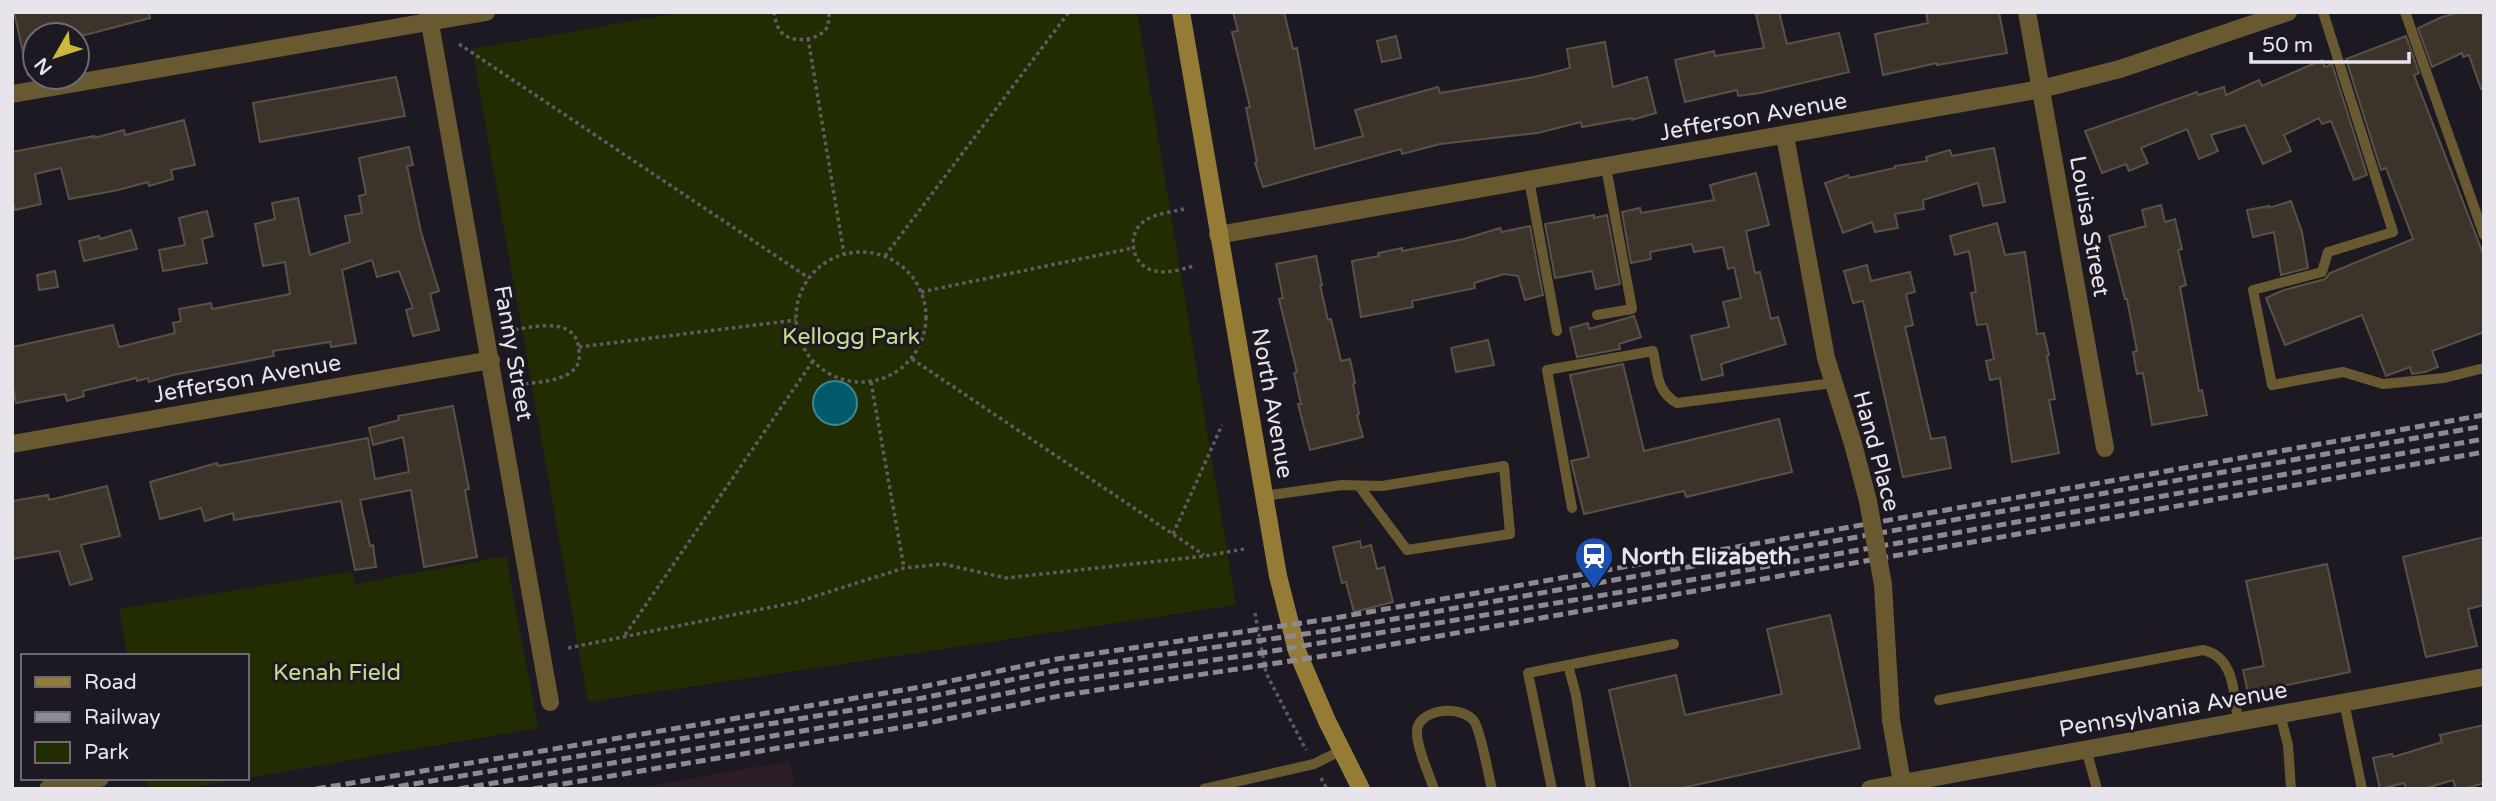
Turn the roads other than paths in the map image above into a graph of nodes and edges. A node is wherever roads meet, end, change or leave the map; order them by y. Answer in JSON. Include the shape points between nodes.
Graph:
{"nodes":[{"id":1,"x":486,"y":12,"type":"edge"},
{"id":2,"x":1181,"y":12,"type":"edge"},
{"id":3,"x":2027,"y":12,"type":"edge"},
{"id":4,"x":2288,"y":12,"type":"edge"},
{"id":5,"x":2323,"y":12,"type":"edge"},
{"id":6,"x":2405,"y":12,"type":"edge"},
{"id":7,"x":429,"y":17,"type":"edge"},
{"id":8,"x":2041,"y":89,"type":"junction"},
{"id":9,"x":12,"y":94,"type":"edge"},
{"id":10,"x":1785,"y":136,"type":"junction"},
{"id":11,"x":1606,"y":167,"type":"junction"},
{"id":12,"x":1529,"y":180,"type":"junction"},
{"id":13,"x":1219,"y":235,"type":"junction"},
{"id":14,"x":2484,"y":235,"type":"edge"},
{"id":15,"x":1597,"y":315,"type":"dead end"},
{"id":16,"x":1557,"y":331,"type":"dead end"},
{"id":17,"x":491,"y":360,"type":"junction"},
{"id":18,"x":2484,"y":368,"type":"edge"},
{"id":19,"x":1833,"y":383,"type":"junction"},
{"id":20,"x":12,"y":444,"type":"edge"},
{"id":21,"x":2105,"y":448,"type":"dead end"},
{"id":22,"x":1359,"y":486,"type":"junction"},
{"id":23,"x":1264,"y":496,"type":"junction"},
{"id":24,"x":1572,"y":508,"type":"dead end"},
{"id":25,"x":1674,"y":644,"type":"dead end"},
{"id":26,"x":1568,"y":665,"type":"junction"},
{"id":27,"x":2484,"y":677,"type":"edge"},
{"id":28,"x":1939,"y":700,"type":"dead end"},
{"id":29,"x":551,"y":702,"type":"dead end"},
{"id":30,"x":2344,"y":702,"type":"junction"},
{"id":31,"x":2280,"y":714,"type":"junction"},
{"id":32,"x":2238,"y":722,"type":"junction"},
{"id":33,"x":2086,"y":749,"type":"junction"},
{"id":34,"x":1342,"y":750,"type":"junction"},
{"id":35,"x":91,"y":780,"type":"edge"},
{"id":36,"x":1896,"y":786,"type":"edge"},
{"id":37,"x":48,"y":789,"type":"edge"},
{"id":38,"x":1204,"y":789,"type":"edge"},
{"id":39,"x":1361,"y":789,"type":"edge"},
{"id":40,"x":1434,"y":789,"type":"edge"},
{"id":41,"x":1492,"y":789,"type":"edge"},
{"id":42,"x":1552,"y":789,"type":"edge"},
{"id":43,"x":1591,"y":789,"type":"edge"},
{"id":44,"x":2097,"y":789,"type":"edge"},
{"id":45,"x":2291,"y":789,"type":"edge"},
{"id":46,"x":2362,"y":789,"type":"edge"}],
"edges":[{"from":1,"to":7,"type":"street"},
{"from":2,"to":13,"type":"main road","name":"North Avenue"},
{"from":3,"to":8,"type":"street","name":"Louisa Street"},
{"from":4,"to":8,"type":"street","name":"Jefferson Avenue","via":[[2120,69]]},
{"from":5,"to":18,"type":"lane","via":[[2393,232],[2329,253],[2322,272],[2253,290],[2272,385],[2343,372],[2383,384],[2444,378]]},
{"from":6,"to":14,"type":"lane"},
{"from":7,"to":9,"type":"street"},
{"from":7,"to":17,"type":"street","name":"Fanny Street"},
{"from":8,"to":10,"type":"street","name":"Jefferson Avenue"},
{"from":8,"to":21,"type":"street","name":"Louisa Street"},
{"from":10,"to":11,"type":"street","name":"Jefferson Avenue"},
{"from":10,"to":19,"type":"street","name":"Hand Place"},
{"from":11,"to":12,"type":"street","name":"Jefferson Avenue"},
{"from":11,"to":15,"type":"lane","via":[[1632,309]]},
{"from":12,"to":13,"type":"street","name":"Jefferson Avenue"},
{"from":12,"to":16,"type":"lane"},
{"from":13,"to":23,"type":"main road","name":"North Avenue"},
{"from":17,"to":20,"type":"street","name":"Jefferson Avenue"},
{"from":17,"to":29,"type":"street","name":"Fanny Street"},
{"from":19,"to":24,"type":"lane","via":[[1677,403],[1660,386],[1653,351],[1546,370]]},
{"from":19,"to":36,"type":"street","name":"Hand Place","bridge":true,"via":[[1868,501],[1882,585]]},
{"from":22,"to":22,"type":"lane","via":[[1504,467],[1510,534],[1407,550]]},
{"from":22,"to":23,"type":"lane"},
{"from":23,"to":34,"type":"main road","name":"North Avenue","via":[[1297,651]]},
{"from":25,"to":26,"type":"lane"},
{"from":26,"to":42,"type":"lane","via":[[1528,673]]},
{"from":26,"to":43,"type":"lane"},
{"from":27,"to":30,"type":"street","name":"Pennsylvania Avenue"},
{"from":28,"to":32,"type":"lane","via":[[2203,650],[2215,653],[2227,665]]},
{"from":30,"to":31,"type":"street","name":"Pennsylvania Avenue"},
{"from":30,"to":46,"type":"lane"},
{"from":31,"to":32,"type":"street","name":"Pennsylvania Avenue"},
{"from":31,"to":45,"type":"lane"},
{"from":32,"to":33,"type":"street","name":"Pennsylvania Avenue"},
{"from":33,"to":36,"type":"street","name":"Pennsylvania Avenue"},
{"from":33,"to":44,"type":"lane"},
{"from":34,"to":38,"type":"lane","via":[[1314,764]]},
{"from":34,"to":39,"type":"main road","name":"North Avenue"},
{"from":35,"to":37,"type":"street"},
{"from":40,"to":41,"type":"lane","via":[[1416,733],[1424,718],[1452,709],[1475,722]]}]}
